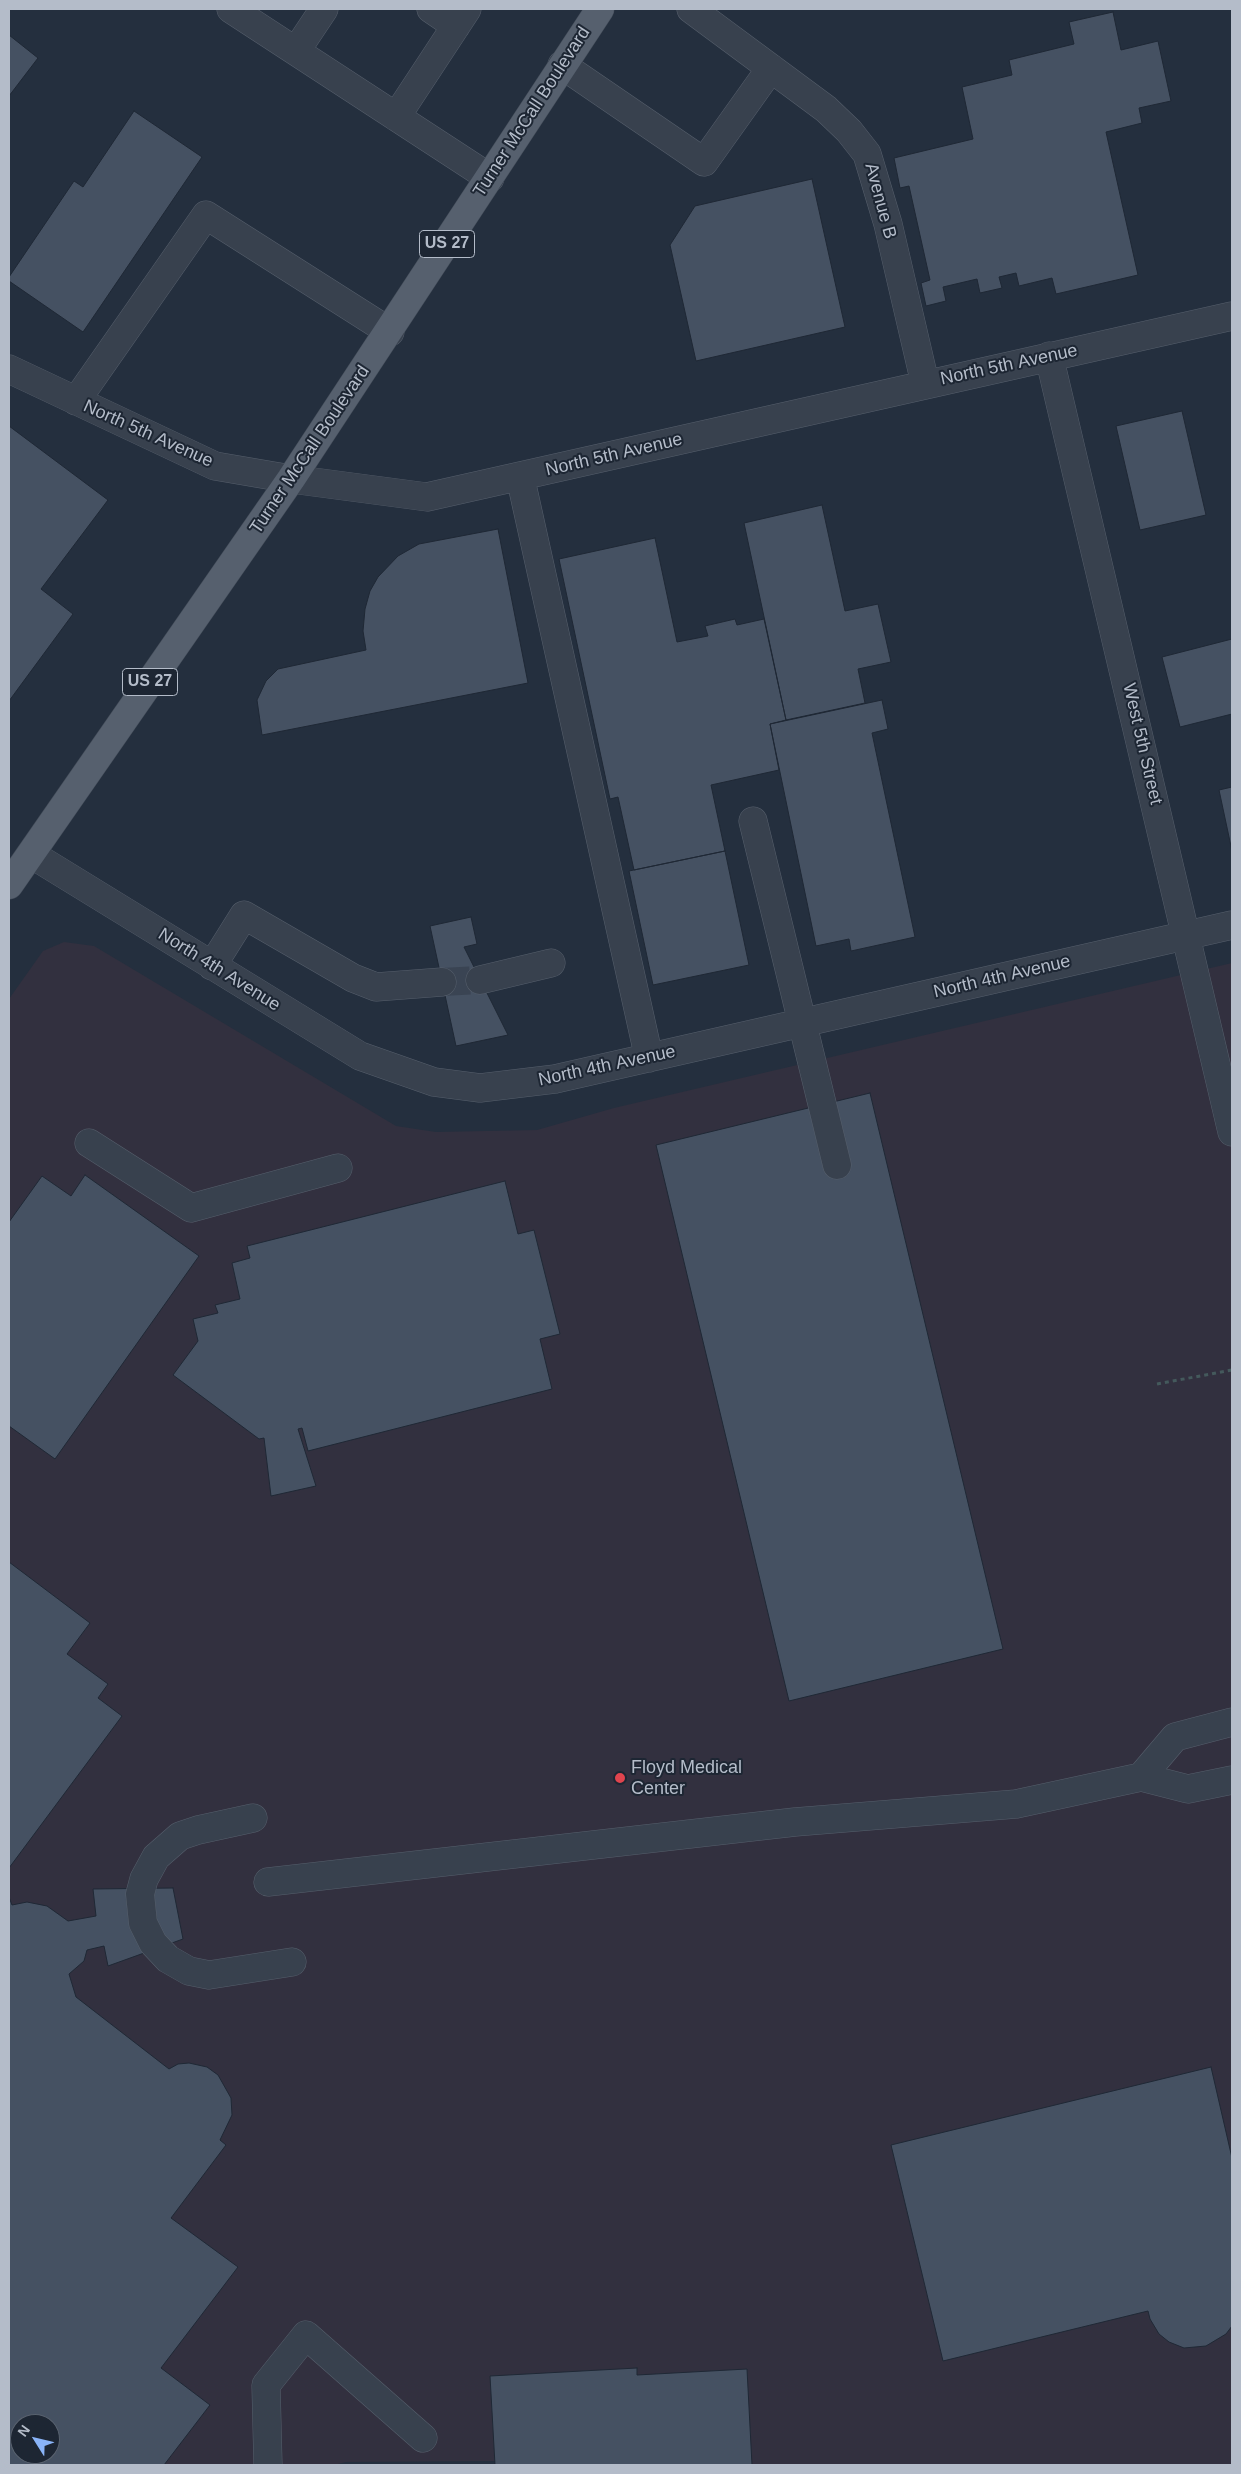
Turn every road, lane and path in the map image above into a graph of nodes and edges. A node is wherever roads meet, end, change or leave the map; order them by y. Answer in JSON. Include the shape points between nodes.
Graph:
{"nodes":[{"id":1,"x":231,"y":9,"type":"edge"},
{"id":2,"x":324,"y":9,"type":"edge"},
{"id":3,"x":431,"y":9,"type":"edge"},
{"id":4,"x":600,"y":9,"type":"edge"},
{"id":5,"x":691,"y":9,"type":"edge"},
{"id":6,"x":462,"y":17,"type":"edge"},
{"id":7,"x":296,"y":51,"type":"junction"},
{"id":8,"x":562,"y":65,"type":"junction"},
{"id":9,"x":771,"y":68,"type":"junction"},
{"id":10,"x":396,"y":117,"type":"junction"},
{"id":11,"x":490,"y":178,"type":"junction"},
{"id":12,"x":1232,"y":316,"type":"edge"},
{"id":13,"x":390,"y":332,"type":"junction"},
{"id":14,"x":1049,"y":356,"type":"junction"},
{"id":15,"x":9,"y":369,"type":"edge"},
{"id":16,"x":925,"y":383,"type":"junction"},
{"id":17,"x":76,"y":402,"type":"junction"},
{"id":18,"x":520,"y":476,"type":"junction"},
{"id":19,"x":291,"y":479,"type":"junction"},
{"id":20,"x":753,"y":821,"type":"dead end"},
{"id":21,"x":31,"y":854,"type":"junction"},
{"id":22,"x":9,"y":884,"type":"edge"},
{"id":23,"x":1232,"y":925,"type":"edge"},
{"id":24,"x":1187,"y":935,"type":"junction"},
{"id":25,"x":551,"y":963,"type":"dead end"},
{"id":26,"x":212,"y":966,"type":"junction"},
{"id":27,"x":480,"y":980,"type":"tunnel mouth"},
{"id":28,"x":442,"y":982,"type":"tunnel mouth"},
{"id":29,"x":802,"y":1021,"type":"junction"},
{"id":30,"x":649,"y":1058,"type":"junction"},
{"id":31,"x":1232,"y":1132,"type":"edge"},
{"id":32,"x":89,"y":1143,"type":"dead end"},
{"id":33,"x":837,"y":1164,"type":"dead end"},
{"id":34,"x":338,"y":1168,"type":"dead end"},
{"id":35,"x":1232,"y":1370,"type":"edge"},
{"id":36,"x":1157,"y":1384,"type":"dead end"},
{"id":37,"x":1232,"y":1722,"type":"edge"},
{"id":38,"x":1141,"y":1777,"type":"junction"},
{"id":39,"x":1232,"y":1780,"type":"edge"},
{"id":40,"x":252,"y":1818,"type":"dead end"},
{"id":41,"x":268,"y":1882,"type":"dead end"},
{"id":42,"x":292,"y":1962,"type":"dead end"},
{"id":43,"x":423,"y":2438,"type":"dead end"},
{"id":44,"x":268,"y":2465,"type":"edge"}],
"edges":[{"from":1,"to":7,"type":"street"},
{"from":2,"to":7,"type":"street"},
{"from":3,"to":6,"type":"street"},
{"from":4,"to":8,"type":"main road","name":"Turner McCall Boulevard","number":"US 27"},
{"from":5,"to":9,"type":"street","name":"Avenue B"},
{"from":6,"to":10,"type":"street"},
{"from":7,"to":10,"type":"street"},
{"from":8,"to":9,"type":"street","via":[[704,162]]},
{"from":8,"to":11,"type":"main road","name":"Turner McCall Boulevard","number":"US 27"},
{"from":9,"to":16,"type":"street","name":"Avenue B","via":[[826,109],[867,154],[888,224]]},
{"from":10,"to":11,"type":"street"},
{"from":11,"to":13,"type":"main road","name":"Turner McCall Boulevard","number":"US 27"},
{"from":12,"to":14,"type":"street","name":"North 5th Avenue"},
{"from":13,"to":17,"type":"street","via":[[206,215]]},
{"from":13,"to":19,"type":"main road","name":"Turner McCall Boulevard","number":"US 27"},
{"from":14,"to":16,"type":"street","name":"North 5th Avenue"},
{"from":14,"to":24,"type":"street","name":"West 5th Street"},
{"from":15,"to":17,"type":"street","name":"North 5th Avenue"},
{"from":16,"to":18,"type":"street","name":"North 5th Avenue"},
{"from":17,"to":19,"type":"street","name":"North 5th Avenue","via":[[215,466]]},
{"from":18,"to":19,"type":"street","name":"North 5th Avenue","via":[[427,497]]},
{"from":18,"to":30,"type":"street"},
{"from":19,"to":21,"type":"main road","name":"Turner McCall Boulevard","number":"US 27"},
{"from":20,"to":29,"type":"street"},
{"from":21,"to":22,"type":"main road","name":"Turner McCall Boulevard","number":"US 27"},
{"from":21,"to":26,"type":"street","name":"North 4th Avenue"},
{"from":23,"to":24,"type":"street","name":"North 4th Avenue"},
{"from":24,"to":29,"type":"street","name":"North 4th Avenue"},
{"from":24,"to":31,"type":"street","name":"West 5th Street"},
{"from":25,"to":27,"type":"street"},
{"from":26,"to":28,"type":"street","via":[[244,915],[353,978],[376,987]]},
{"from":26,"to":30,"type":"street","name":"North 4th Avenue","via":[[360,1056],[434,1082],[480,1088],[554,1079]]},
{"from":29,"to":30,"type":"street","name":"North 4th Avenue"},
{"from":29,"to":33,"type":"street"},
{"from":32,"to":34,"type":"street","via":[[191,1208]]},
{"from":35,"to":36,"type":"path"},
{"from":37,"to":38,"type":"street","via":[[1174,1737]]},
{"from":38,"to":39,"type":"street","via":[[1188,1789]]},
{"from":38,"to":41,"type":"street","via":[[1016,1804],[795,1822]]},
{"from":40,"to":42,"type":"street","via":[[180,1836],[156,1857],[140,1894],[143,1923],[153,1943],[168,1959],[189,1971],[208,1975]]},
{"from":43,"to":44,"type":"street","via":[[306,2335],[266,2385]]}]}
